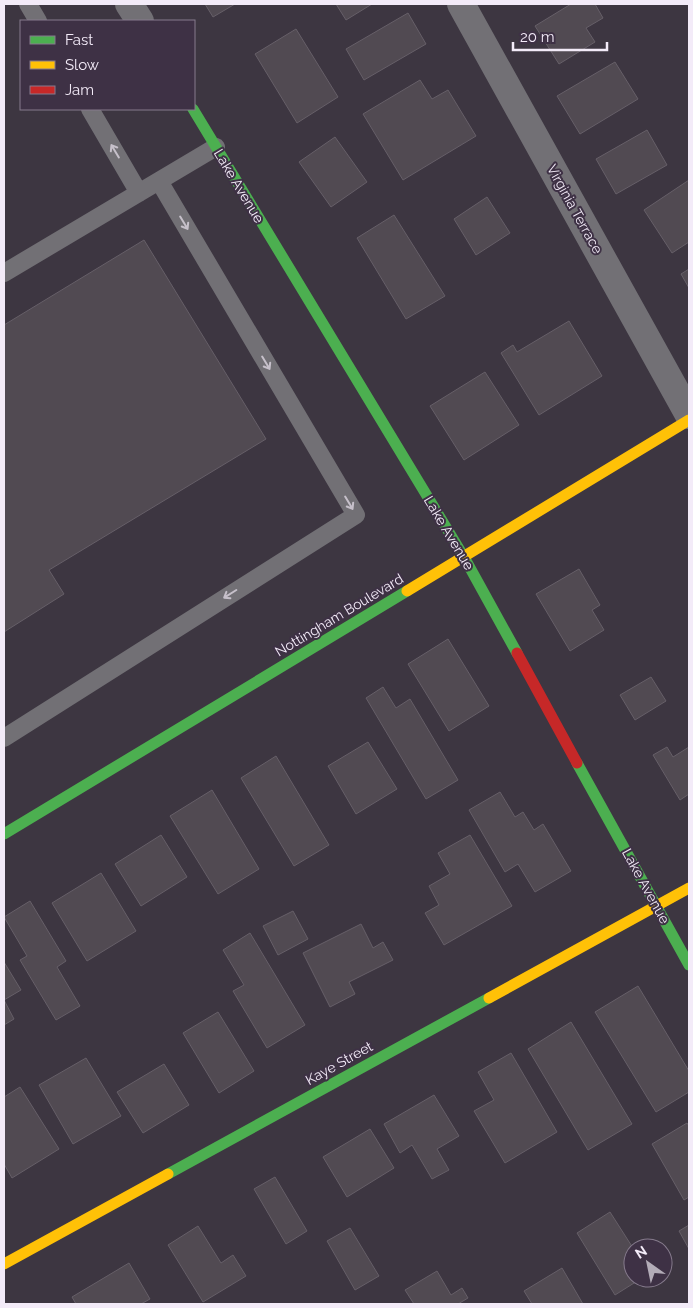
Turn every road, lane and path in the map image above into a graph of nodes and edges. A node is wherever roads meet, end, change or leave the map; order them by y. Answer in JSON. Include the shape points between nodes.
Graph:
{"nodes":[{"id":1,"x":28,"y":4,"type":"edge"},
{"id":2,"x":129,"y":4,"type":"edge"},
{"id":3,"x":461,"y":4,"type":"edge"},
{"id":4,"x":37,"y":20,"type":"edge"},
{"id":5,"x":139,"y":20,"type":"edge"},
{"id":6,"x":91,"y":110,"type":"edge"},
{"id":7,"x":194,"y":110,"type":"edge"},
{"id":8,"x":216,"y":147,"type":"junction"},
{"id":9,"x":159,"y":181,"type":"junction"},
{"id":10,"x":139,"y":192,"type":"junction"},
{"id":11,"x":4,"y":273,"type":"edge"},
{"id":12,"x":689,"y":415,"type":"edge"},
{"id":13,"x":689,"y":420,"type":"edge"},
{"id":14,"x":464,"y":556,"type":"junction"},
{"id":15,"x":4,"y":738,"type":"edge"},
{"id":16,"x":4,"y":834,"type":"edge"},
{"id":17,"x":689,"y":888,"type":"edge"},
{"id":18,"x":657,"y":906,"type":"junction"},
{"id":19,"x":689,"y":965,"type":"edge"},
{"id":20,"x":4,"y":1264,"type":"edge"}],
"edges":[{"from":1,"to":4,"type":"lane"},
{"from":2,"to":5,"type":"street"},
{"from":3,"to":12,"type":"street","name":"Virginia Terrace"},
{"from":10,"to":6,"type":"lane","one_way":true},
{"from":7,"to":8,"type":"street","name":"Lake Avenue"},
{"from":8,"to":9,"type":"lane"},
{"from":8,"to":14,"type":"street","name":"Lake Avenue"},
{"from":9,"to":10,"type":"lane"},
{"from":9,"to":15,"type":"lane","one_way":true,"via":[[356,515]]},
{"from":10,"to":11,"type":"lane"},
{"from":13,"to":14,"type":"street","name":"Nottingham Boulevard"},
{"from":14,"to":16,"type":"street","name":"Nottingham Boulevard"},
{"from":14,"to":18,"type":"street","name":"Lake Avenue"},
{"from":17,"to":18,"type":"street","name":"Kaye Street"},
{"from":18,"to":19,"type":"street","name":"Lake Avenue"},
{"from":18,"to":20,"type":"street","name":"Kaye Street"}]}
